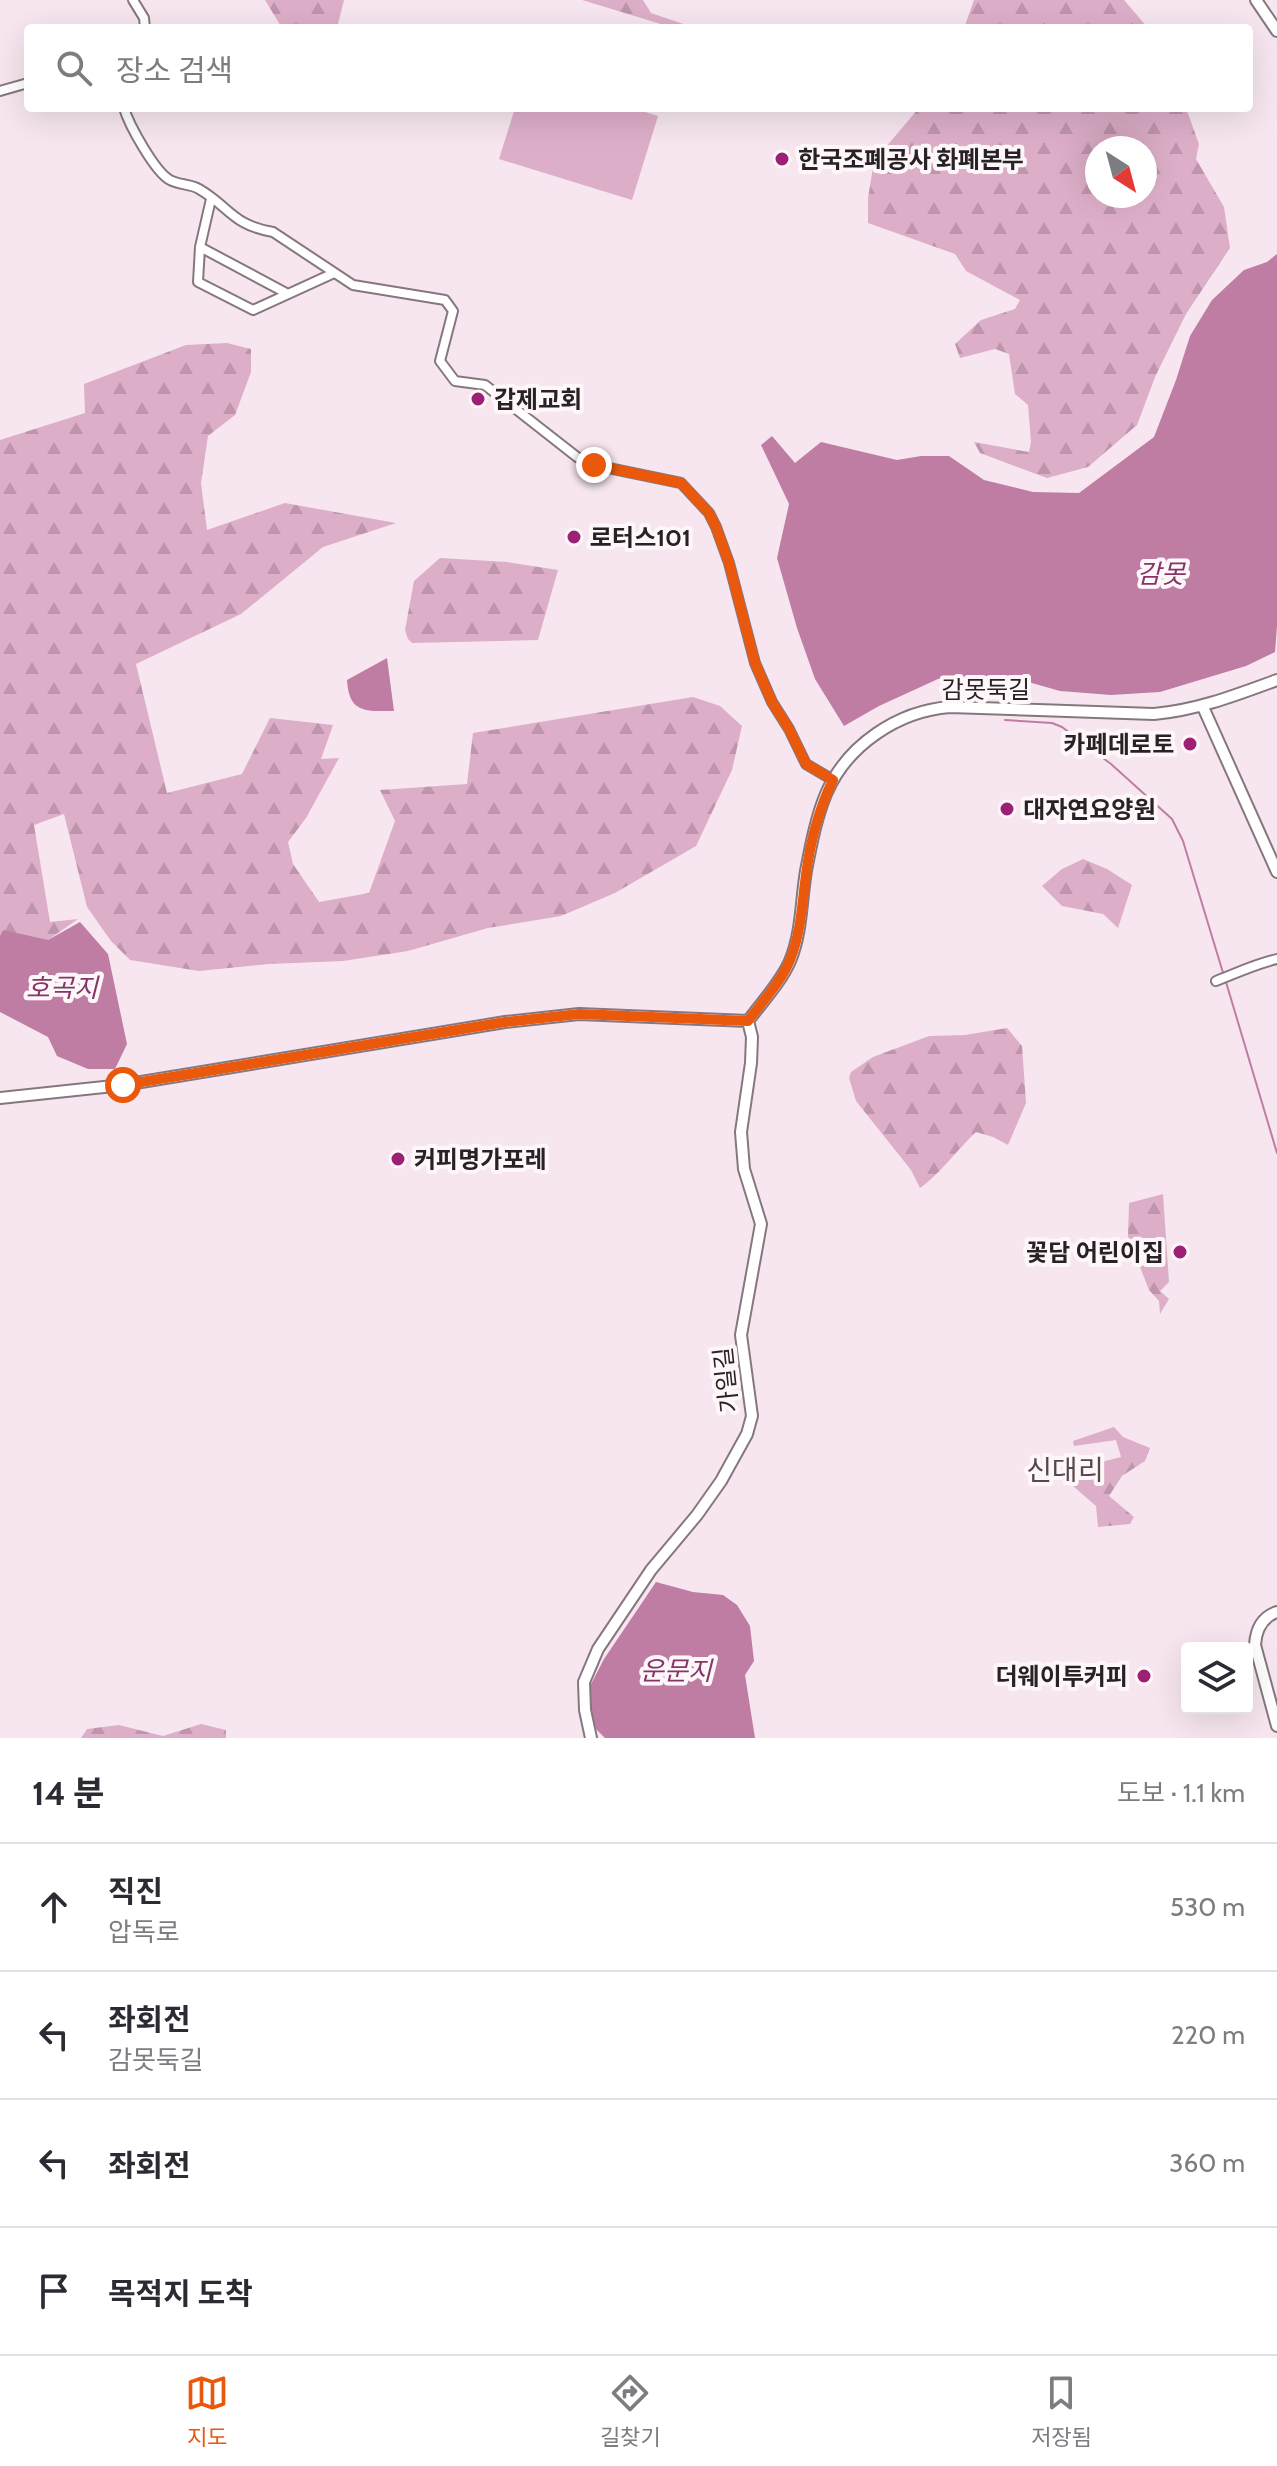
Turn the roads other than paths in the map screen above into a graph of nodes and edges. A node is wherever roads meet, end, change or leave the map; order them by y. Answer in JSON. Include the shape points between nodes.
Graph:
{"nodes":[{"id":1,"x":133,"y":0,"type":"edge"},
{"id":2,"x":1256,"y":0,"type":"edge"},
{"id":3,"x":145,"y":24,"type":"edge"},
{"id":4,"x":1277,"y":31,"type":"edge"},
{"id":5,"x":24,"y":84,"type":"edge"},
{"id":6,"x":0,"y":91,"type":"edge"},
{"id":7,"x":125,"y":112,"type":"edge"},
{"id":8,"x":211,"y":199,"type":"junction"},
{"id":9,"x":200,"y":247,"type":"junction"},
{"id":10,"x":334,"y":273,"type":"junction"},
{"id":11,"x":288,"y":294,"type":"junction"},
{"id":12,"x":1277,"y":680,"type":"edge"},
{"id":13,"x":1203,"y":707,"type":"junction"},
{"id":14,"x":833,"y":780,"type":"junction"},
{"id":15,"x":1277,"y":872,"type":"edge"},
{"id":16,"x":1277,"y":959,"type":"edge"},
{"id":17,"x":1216,"y":981,"type":"dead end"},
{"id":18,"x":748,"y":1021,"type":"junction"},
{"id":19,"x":0,"y":1098,"type":"edge"},
{"id":20,"x":1277,"y":1612,"type":"edge"},
{"id":21,"x":1277,"y":1726,"type":"edge"},
{"id":22,"x":591,"y":1738,"type":"edge"}],
"edges":[{"from":1,"to":3,"type":"street"},
{"from":2,"to":4,"type":"street"},
{"from":5,"to":6,"type":"street"},
{"from":7,"to":8,"type":"street","via":[[157,169]]},
{"from":8,"to":9,"type":"street"},
{"from":8,"to":10,"type":"street","via":[[238,221],[273,232]]},
{"from":9,"to":11,"type":"street"},
{"from":9,"to":11,"type":"street","via":[[198,282],[253,310]]},
{"from":10,"to":11,"type":"street"},
{"from":10,"to":14,"type":"street","via":[[353,285],[445,300],[453,311],[440,361],[455,381],[485,385],[594,465],[681,483],[716,527],[755,663],[772,702],[806,764]]},
{"from":12,"to":13,"type":"street","name":"감못둑길"},
{"from":13,"to":14,"type":"street","name":"감못둑길","via":[[1154,714],[982,707],[917,712],[880,730]]},
{"from":13,"to":15,"type":"street"},
{"from":14,"to":18,"type":"street","name":"감못둑길","via":[[817,824],[790,962]]},
{"from":16,"to":17,"type":"street"},
{"from":18,"to":19,"type":"street","via":[[579,1014],[520,1020],[123,1085]]},
{"from":18,"to":22,"type":"street","name":"가일길","via":[[751,1063],[741,1132],[744,1169],[761,1224],[741,1335],[752,1416],[721,1481],[598,1649],[584,1682]]},
{"from":20,"to":21,"type":"street","via":[[1260,1624],[1255,1645]]}]}
